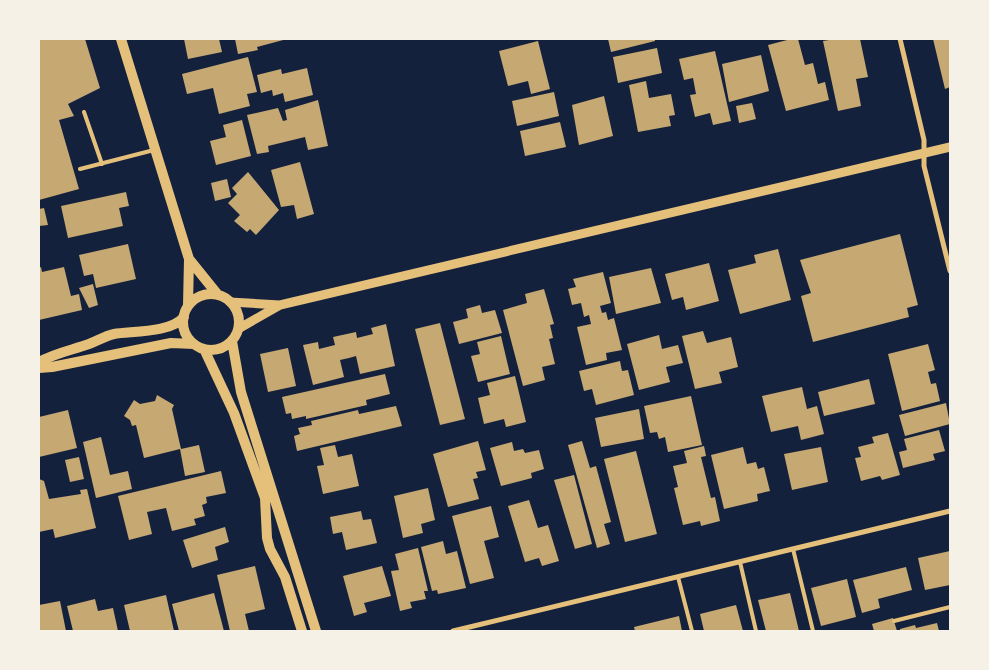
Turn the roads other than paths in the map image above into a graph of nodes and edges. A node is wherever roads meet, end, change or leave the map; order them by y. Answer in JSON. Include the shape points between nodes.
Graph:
{"nodes":[{"id":1,"x":121,"y":39,"type":"edge"},
{"id":2,"x":900,"y":39,"type":"edge"},
{"id":3,"x":84,"y":112,"type":"dead end"},
{"id":4,"x":950,"y":147,"type":"edge"},
{"id":5,"x":154,"y":150,"type":"junction"},
{"id":6,"x":924,"y":153,"type":"junction"},
{"id":7,"x":102,"y":164,"type":"junction"},
{"id":8,"x":80,"y":170,"type":"dead end"},
{"id":9,"x":190,"y":259,"type":"junction"},
{"id":10,"x":950,"y":271,"type":"edge"},
{"id":11,"x":218,"y":295,"type":"junction"},
{"id":12,"x":230,"y":302,"type":"junction"},
{"id":13,"x":188,"y":305,"type":"junction"},
{"id":14,"x":280,"y":305,"type":"junction"},
{"id":15,"x":184,"y":317,"type":"junction"},
{"id":16,"x":238,"y":329,"type":"junction"},
{"id":17,"x":232,"y":341,"type":"junction"},
{"id":18,"x":194,"y":344,"type":"junction"},
{"id":19,"x":204,"y":349,"type":"junction"},
{"id":20,"x":39,"y":362,"type":"edge"},
{"id":21,"x":39,"y":368,"type":"edge"},
{"id":22,"x":950,"y":512,"type":"edge"},
{"id":23,"x":793,"y":549,"type":"junction"},
{"id":24,"x":740,"y":562,"type":"junction"},
{"id":25,"x":678,"y":577,"type":"junction"},
{"id":26,"x":950,"y":607,"type":"edge"},
{"id":27,"x":894,"y":621,"type":"dead end"},
{"id":28,"x":302,"y":631,"type":"edge"},
{"id":29,"x":316,"y":631,"type":"edge"},
{"id":30,"x":453,"y":631,"type":"edge"},
{"id":31,"x":692,"y":631,"type":"edge"},
{"id":32,"x":756,"y":631,"type":"edge"},
{"id":33,"x":813,"y":631,"type":"edge"}],
"edges":[{"from":1,"to":5,"type":"main road"},
{"from":2,"to":6,"type":"street","via":[[924,140]]},
{"from":3,"to":7,"type":"lane"},
{"from":4,"to":6,"type":"street"},
{"from":5,"to":7,"type":"lane"},
{"from":5,"to":9,"type":"main road"},
{"from":6,"to":10,"type":"street","via":[[924,166]]},
{"from":6,"to":14,"type":"street"},
{"from":7,"to":8,"type":"lane"},
{"from":9,"to":11,"type":"main road"},
{"from":9,"to":13,"type":"main road"},
{"from":11,"to":12,"type":"main road"},
{"from":11,"to":13,"type":"main road","via":[[202,296]]},
{"from":12,"to":14,"type":"street"},
{"from":12,"to":16,"type":"main road","via":[[237,314]]},
{"from":13,"to":15,"type":"main road"},
{"from":14,"to":16,"type":"street"},
{"from":15,"to":18,"type":"main road","via":[[185,332]]},
{"from":15,"to":20,"type":"main road","via":[[176,323],[144,332],[107,336]]},
{"from":16,"to":17,"type":"main road"},
{"from":17,"to":19,"type":"main road","via":[[219,349]]},
{"from":17,"to":29,"type":"main road","via":[[241,392]]},
{"from":18,"to":19,"type":"main road"},
{"from":18,"to":21,"type":"main road","via":[[171,343]]},
{"from":19,"to":28,"type":"main road","via":[[234,412],[265,498],[270,549],[285,577]]},
{"from":22,"to":23,"type":"street"},
{"from":23,"to":24,"type":"street"},
{"from":23,"to":33,"type":"lane"},
{"from":24,"to":25,"type":"street"},
{"from":24,"to":32,"type":"lane"},
{"from":25,"to":30,"type":"street"},
{"from":25,"to":31,"type":"lane"},
{"from":26,"to":27,"type":"lane"}]}
